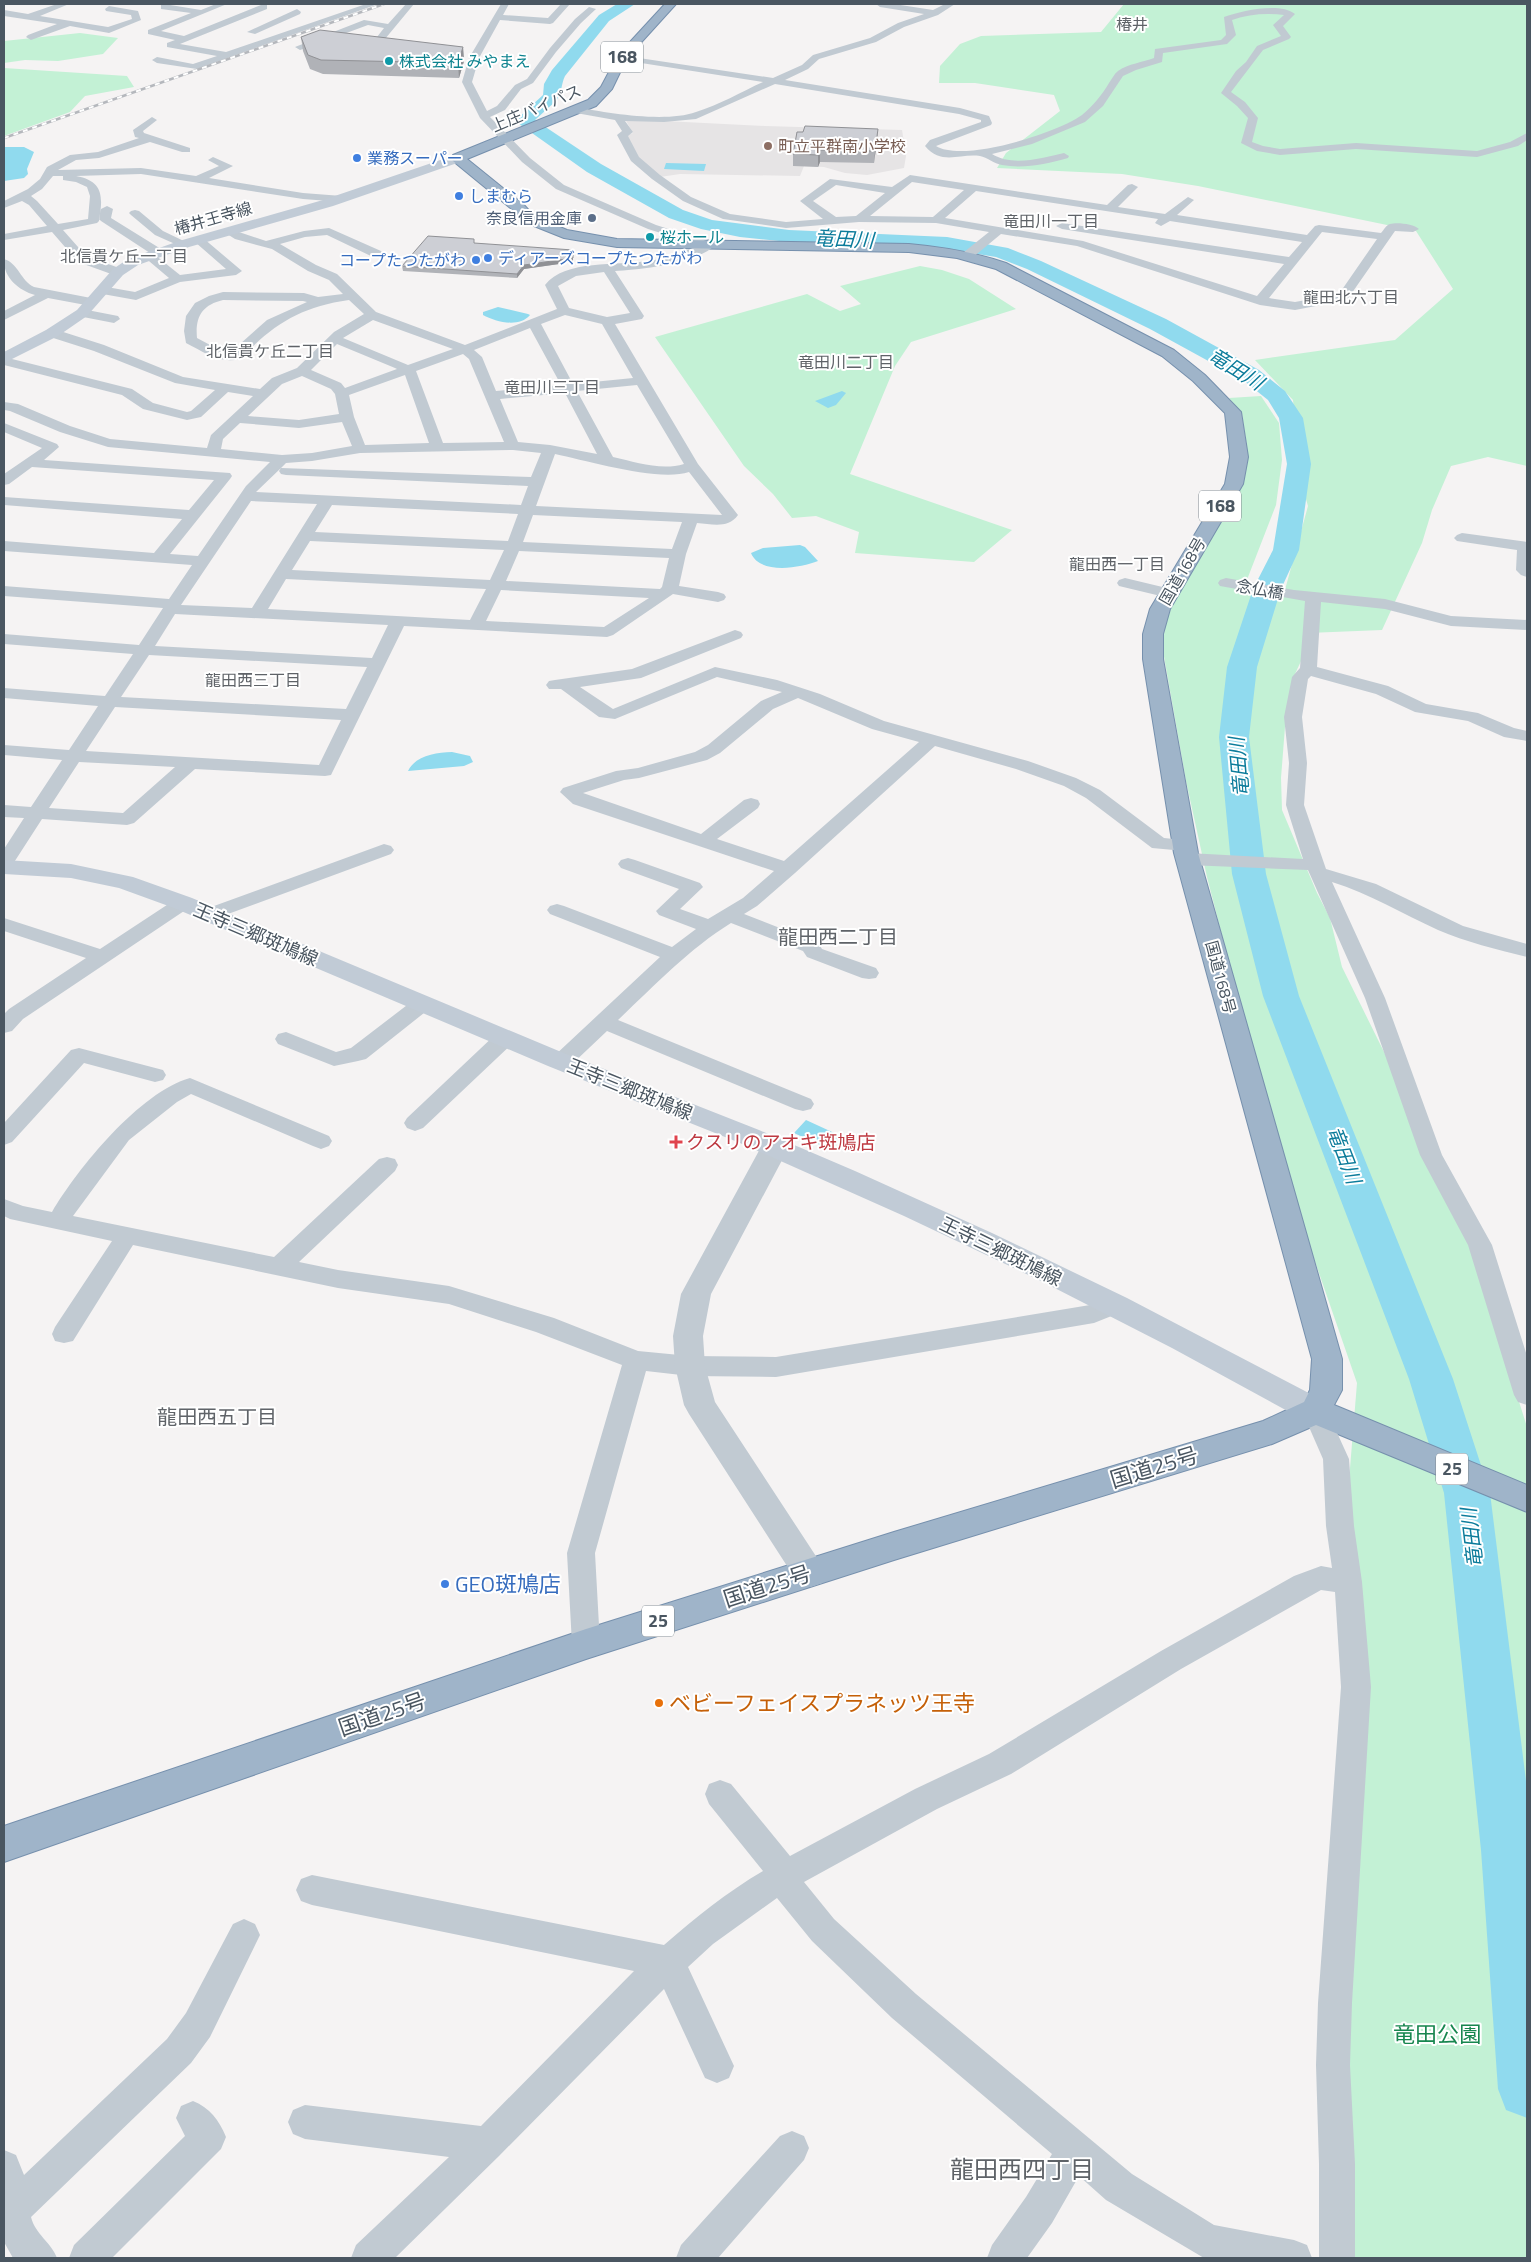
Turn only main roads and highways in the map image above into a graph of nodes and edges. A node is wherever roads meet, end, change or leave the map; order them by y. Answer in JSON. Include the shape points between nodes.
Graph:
{"nodes":[{"id":1,"x":671,"y":4,"type":"edge"},
{"id":2,"x":458,"y":158,"type":"junction"},
{"id":3,"x":4,"y":359,"type":"edge"},
{"id":4,"x":4,"y":867,"type":"edge"},
{"id":5,"x":1315,"y":1411,"type":"junction"},
{"id":6,"x":1527,"y":1499,"type":"edge"},
{"id":7,"x":4,"y":1844,"type":"edge"}],
"edges":[{"from":1,"to":2,"type":"highway","name":"上庄バイパス","number":"168","via":[[622,57],[602,95],[592,103]]},
{"from":2,"to":3,"type":"main road","name":"椿井王寺線","via":[[342,199],[184,244],[133,262],[118,272],[87,308]]},
{"from":2,"to":5,"type":"highway","name":"国道168号","number":"168","via":[[529,219],[564,234],[616,243],[850,247],[972,253],[1168,353],[1233,412],[1239,457],[1234,484],[1160,609],[1153,634],[1154,659],[1190,855],[1327,1358],[1326,1390]]},
{"from":4,"to":5,"type":"main road","name":"王寺三郷斑鳩線","via":[[71,871],[124,882],[182,903],[561,1062],[775,1147],[1115,1305]]},
{"from":5,"to":6,"type":"highway","number":"25"},
{"from":5,"to":7,"type":"highway","name":"国道25号","number":"25","via":[[1272,1431],[586,1644]]}]}
